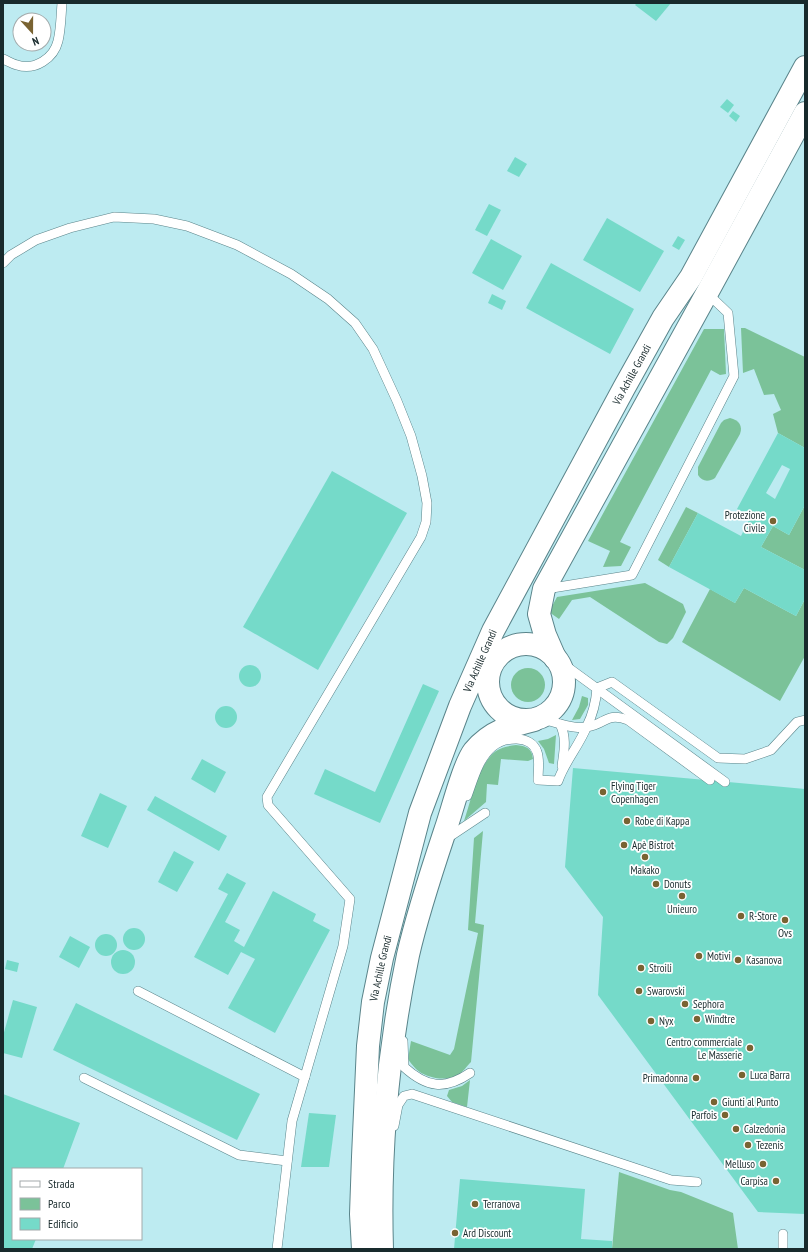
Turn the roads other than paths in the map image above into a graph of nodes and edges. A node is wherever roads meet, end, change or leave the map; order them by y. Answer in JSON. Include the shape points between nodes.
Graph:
{"nodes":[{"id":1,"x":62,"y":3,"type":"edge"},
{"id":2,"x":3,"y":59,"type":"edge"},
{"id":3,"x":805,"y":67,"type":"edge"},
{"id":4,"x":805,"y":113,"type":"edge"},
{"id":5,"x":3,"y":262,"type":"edge"},
{"id":6,"x":691,"y":277,"type":"junction"},
{"id":7,"x":708,"y":293,"type":"junction"},
{"id":8,"x":544,"y":589,"type":"junction"},
{"id":9,"x":556,"y":658,"type":"junction"},
{"id":10,"x":496,"y":660,"type":"junction"},
{"id":11,"x":597,"y":688,"type":"junction"},
{"id":12,"x":537,"y":719,"type":"junction"},
{"id":13,"x":805,"y":720,"type":"edge"},
{"id":14,"x":560,"y":724,"type":"junction"},
{"id":15,"x":587,"y":727,"type":"junction"},
{"id":16,"x":562,"y":769,"type":"junction"},
{"id":17,"x":710,"y":780,"type":"dead end"},
{"id":18,"x":725,"y":782,"type":"dead end"},
{"id":19,"x":485,"y":813,"type":"dead end"},
{"id":20,"x":452,"y":835,"type":"junction"},
{"id":21,"x":442,"y":870,"type":"dead end"},
{"id":22,"x":430,"y":904,"type":"dead end"},
{"id":23,"x":417,"y":923,"type":"junction"},
{"id":24,"x":409,"y":954,"type":"junction"},
{"id":25,"x":412,"y":990,"type":"dead end"},
{"id":26,"x":138,"y":991,"type":"dead end"},
{"id":27,"x":404,"y":1036,"type":"dead end"},
{"id":28,"x":470,"y":1073,"type":"dead end"},
{"id":29,"x":304,"y":1077,"type":"junction"},
{"id":30,"x":84,"y":1078,"type":"dead end"},
{"id":31,"x":367,"y":1082,"type":"junction"},
{"id":32,"x":394,"y":1139,"type":"dead end"},
{"id":33,"x":287,"y":1162,"type":"junction"},
{"id":34,"x":697,"y":1182,"type":"dead end"},
{"id":35,"x":783,"y":1234,"type":"dead end"},
{"id":36,"x":277,"y":1249,"type":"edge"},
{"id":37,"x":363,"y":1249,"type":"edge"},
{"id":38,"x":382,"y":1249,"type":"edge"},
{"id":39,"x":783,"y":1249,"type":"edge"}],
"edges":[{"from":1,"to":2,"type":"lane","via":[[58,40],[48,58],[39,64],[28,66],[18,66]]},
{"from":3,"to":6,"type":"main road","name":"Via Achille Grandi"},
{"from":4,"to":7,"type":"main road"},
{"from":5,"to":29,"type":"lane","via":[[36,240],[114,217],[154,219],[187,226],[237,245],[291,274],[328,299],[355,323],[373,350],[411,436],[427,503],[426,522],[421,538],[266,797],[268,805],[350,899],[343,946]]},
{"from":6,"to":10,"type":"main road","name":"Via Achille Grandi","via":[[665,334],[503,637]]},
{"from":6,"to":31,"type":"main road","name":"Via Achille Grandi","via":[[655,332],[493,631],[460,706],[420,812],[382,958],[373,1002]]},
{"from":7,"to":8,"type":"main road"},
{"from":7,"to":8,"type":"lane","via":[[728,313],[734,376],[632,575]]},
{"from":8,"to":9,"type":"main road","via":[[540,614],[545,635]]},
{"from":9,"to":10,"type":"main road","via":[[547,650],[527,644],[506,650]]},
{"from":9,"to":11,"type":"lane"},
{"from":9,"to":12,"type":"main road","via":[[564,674],[563,692],[554,708]]},
{"from":10,"to":12,"type":"main road","via":[[489,674],[488,686],[492,699],[499,709],[509,716],[522,720]]},
{"from":10,"to":31,"type":"main road","name":"Via Achille Grandi","via":[[479,683],[434,800],[384,993]]},
{"from":11,"to":13,"type":"lane","via":[[612,682],[718,758],[745,759],[771,750],[797,722]]},
{"from":11,"to":15,"type":"lane"},
{"from":11,"to":18,"type":"lane"},
{"from":12,"to":14,"type":"lane"},
{"from":12,"to":23,"type":"main road","via":[[503,728],[485,739],[473,753],[443,837]]},
{"from":14,"to":15,"type":"lane","via":[[574,728]]},
{"from":14,"to":16,"type":"lane","via":[[565,739]]},
{"from":15,"to":16,"type":"lane"},
{"from":15,"to":17,"type":"lane","via":[[613,717],[628,720]]},
{"from":16,"to":20,"type":"lane","via":[[558,781],[538,780],[537,751],[528,742],[516,738],[492,747],[482,760]]},
{"from":19,"to":20,"type":"lane"},
{"from":20,"to":21,"type":"lane"},
{"from":22,"to":23,"type":"lane"},
{"from":23,"to":24,"type":"main road"},
{"from":24,"to":25,"type":"lane"},
{"from":24,"to":38,"type":"main road","via":[[395,1025],[390,1071],[384,1144],[387,1187]]},
{"from":26,"to":29,"type":"lane"},
{"from":27,"to":28,"type":"lane","via":[[404,1067],[413,1076],[442,1085],[451,1084]]},
{"from":29,"to":33,"type":"lane","via":[[292,1121]]},
{"from":30,"to":33,"type":"lane","via":[[239,1155]]},
{"from":31,"to":37,"type":"main road","name":"Via Achille Grandi","via":[[361,1214]]},
{"from":32,"to":34,"type":"lane","via":[[398,1105],[404,1096],[412,1094],[671,1180]]},
{"from":33,"to":36,"type":"lane"},
{"from":35,"to":39,"type":"lane"}]}
